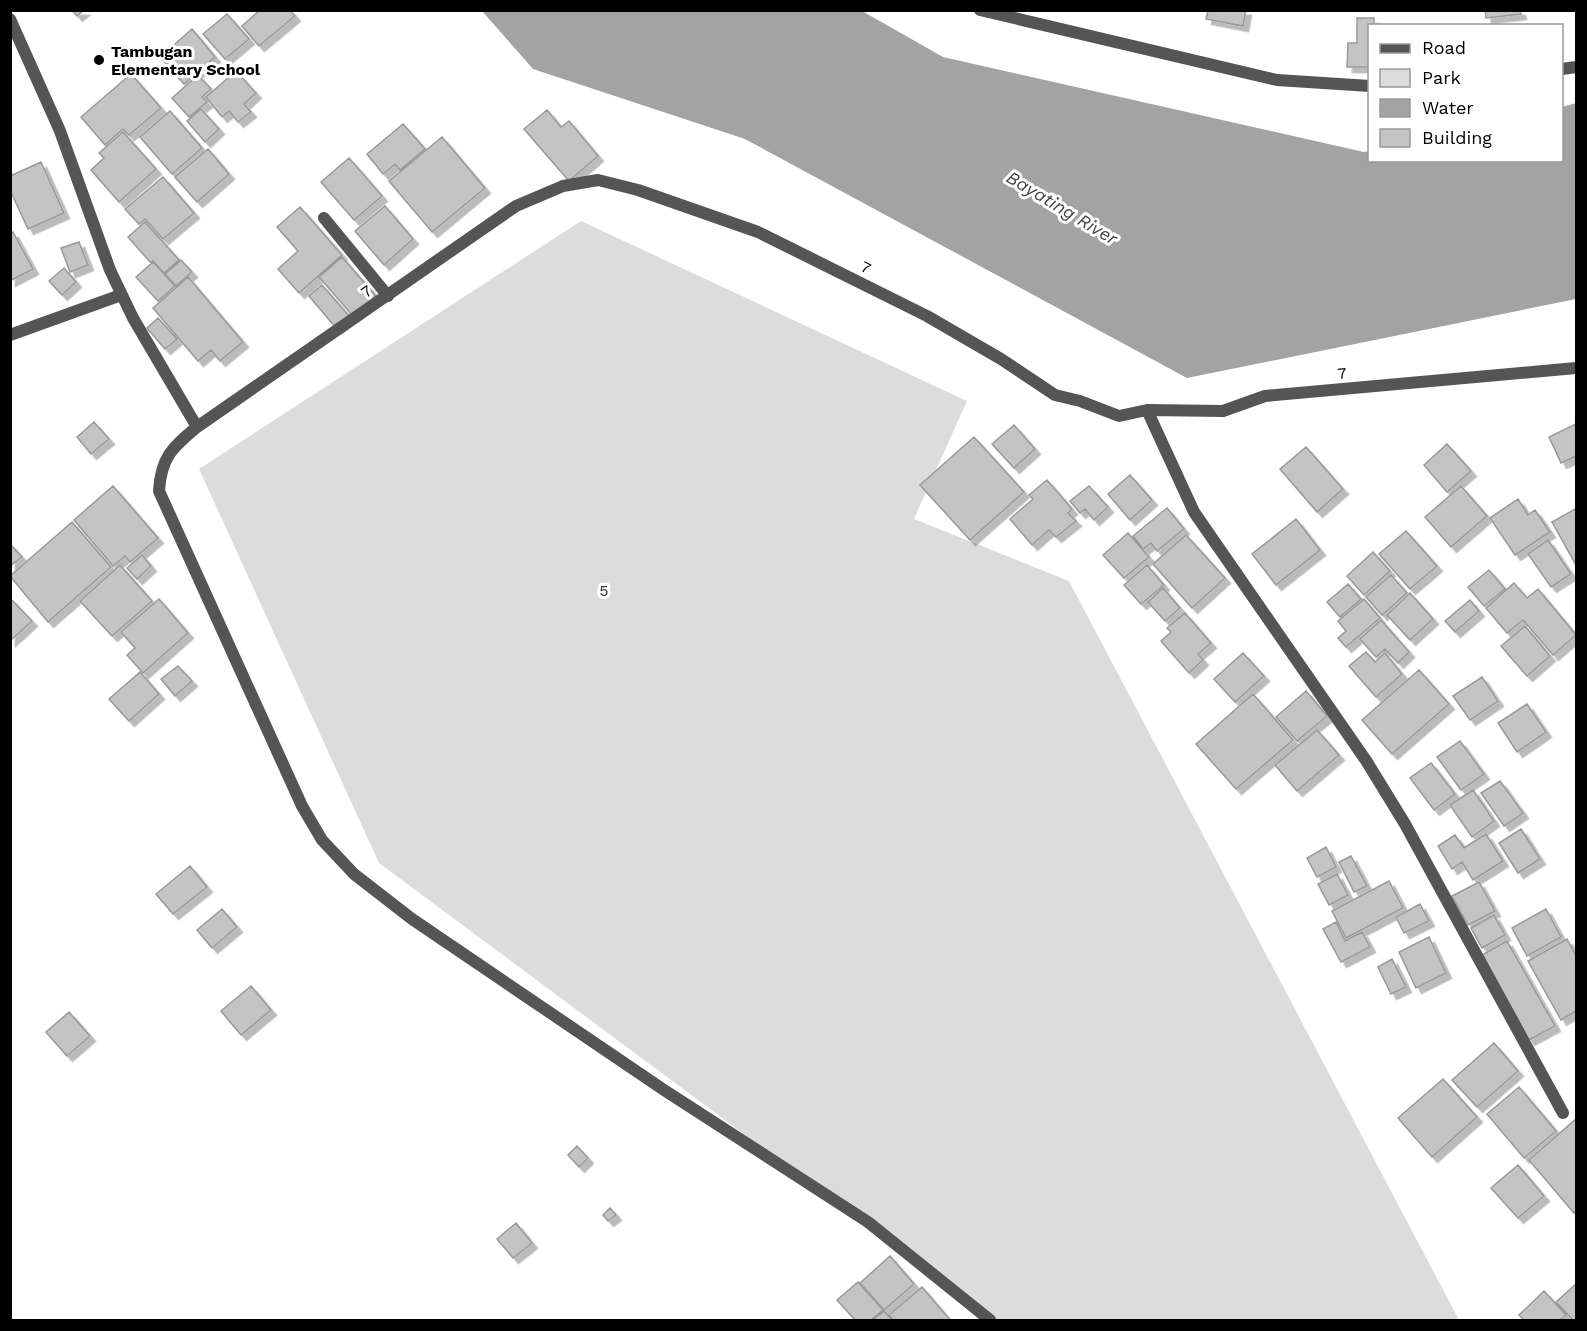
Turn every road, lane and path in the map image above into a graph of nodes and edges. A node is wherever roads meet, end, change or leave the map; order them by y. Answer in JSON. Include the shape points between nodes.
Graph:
{"nodes":[{"id":1,"x":980,"y":10,"type":"edge"},
{"id":2,"x":10,"y":19,"type":"edge"},
{"id":3,"x":1368,"y":86,"type":"edge"},
{"id":4,"x":324,"y":218,"type":"dead end"},
{"id":5,"x":121,"y":295,"type":"junction"},
{"id":6,"x":388,"y":296,"type":"junction"},
{"id":7,"x":10,"y":335,"type":"edge"},
{"id":8,"x":1576,"y":368,"type":"edge"},
{"id":9,"x":1147,"y":410,"type":"junction"},
{"id":10,"x":197,"y":427,"type":"junction"},
{"id":11,"x":1563,"y":1113,"type":"dead end"},
{"id":12,"x":990,"y":1320,"type":"edge"}],
"edges":[{"from":1,"to":3,"type":"street","via":[[1277,80]]},
{"from":2,"to":5,"type":"street","via":[[60,131]]},
{"from":4,"to":6,"type":"street"},
{"from":5,"to":7,"type":"street"},
{"from":5,"to":10,"type":"street"},
{"from":6,"to":9,"type":"street","name":"7","via":[[516,206],[563,186],[598,180],[758,232],[927,316],[1055,395],[1119,416]]},
{"from":6,"to":10,"type":"street","name":"7"},
{"from":8,"to":9,"type":"street","name":"7","via":[[1265,396],[1223,411]]},
{"from":9,"to":11,"type":"street","via":[[1194,512],[1373,771]]},
{"from":10,"to":12,"type":"street","name":"7","via":[[171,450],[160,470],[159,491],[302,806],[322,840],[354,874],[412,919],[868,1222]]}]}
